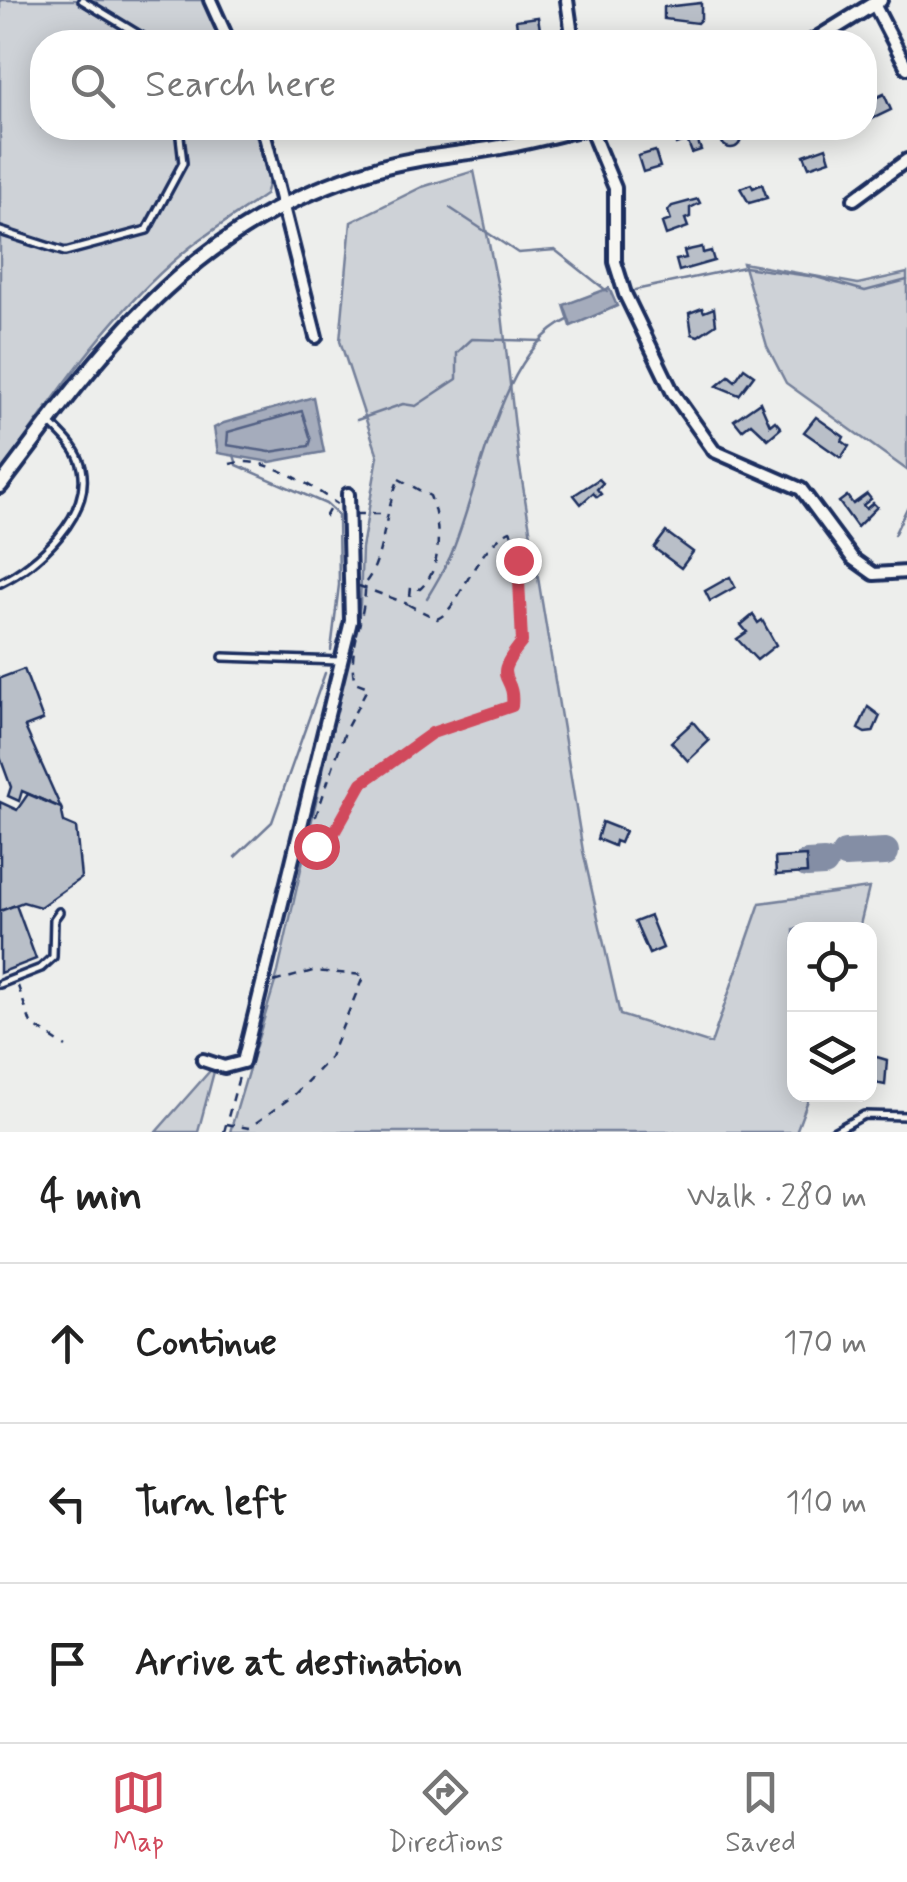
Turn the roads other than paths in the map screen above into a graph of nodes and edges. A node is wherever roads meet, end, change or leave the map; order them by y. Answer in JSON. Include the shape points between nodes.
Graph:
{"nodes":[{"id":1,"x":82,"y":0,"type":"edge"},
{"id":2,"x":210,"y":0,"type":"edge"},
{"id":3,"x":566,"y":0,"type":"edge"},
{"id":4,"x":877,"y":2,"type":"edge"},
{"id":5,"x":132,"y":30,"type":"edge"},
{"id":6,"x":223,"y":30,"type":"edge"},
{"id":7,"x":571,"y":30,"type":"edge"},
{"id":8,"x":832,"y":30,"type":"edge"},
{"id":9,"x":907,"y":68,"type":"edge"},
{"id":10,"x":181,"y":140,"type":"edge"},
{"id":11,"x":266,"y":140,"type":"edge"},
{"id":12,"x":524,"y":140,"type":"edge"},
{"id":13,"x":593,"y":140,"type":"edge"},
{"id":14,"x":907,"y":160,"type":"edge"},
{"id":15,"x":854,"y":199,"type":"dead end"},
{"id":16,"x":282,"y":207,"type":"junction"},
{"id":17,"x":0,"y":231,"type":"edge"},
{"id":18,"x":316,"y":337,"type":"dead end"},
{"id":19,"x":48,"y":422,"type":"junction"},
{"id":20,"x":0,"y":486,"type":"edge"},
{"id":21,"x":348,"y":494,"type":"dead end"},
{"id":22,"x":907,"y":572,"type":"edge"},
{"id":23,"x":0,"y":584,"type":"edge"},
{"id":24,"x":223,"y":657,"type":"dead end"},
{"id":25,"x":341,"y":661,"type":"junction"},
{"id":26,"x":59,"y":912,"type":"dead end"},
{"id":27,"x":23,"y":964,"type":"dead end"},
{"id":28,"x":27,"y":974,"type":"junction"},
{"id":29,"x":0,"y":984,"type":"edge"},
{"id":30,"x":203,"y":1060,"type":"dead end"},
{"id":31,"x":907,"y":1116,"type":"edge"},
{"id":32,"x":833,"y":1132,"type":"edge"}],
"edges":[{"from":1,"to":5,"type":"lane"},
{"from":2,"to":6,"type":"street"},
{"from":3,"to":7,"type":"street"},
{"from":4,"to":8,"type":"street"},
{"from":4,"to":9,"type":"street"},
{"from":10,"to":17,"type":"lane","via":[[184,163],[147,230],[64,252]]},
{"from":11,"to":16,"type":"street"},
{"from":12,"to":16,"type":"street","via":[[377,168]]},
{"from":13,"to":22,"type":"street","via":[[615,188],[615,262],[625,294],[673,393],[714,451],[801,490],[853,559],[874,574]]},
{"from":14,"to":15,"type":"street"},
{"from":16,"to":18,"type":"street"},
{"from":16,"to":19,"type":"street","via":[[167,283],[111,340]]},
{"from":19,"to":20,"type":"street"},
{"from":19,"to":23,"type":"lane","via":[[81,464],[80,497],[52,544]]},
{"from":21,"to":25,"type":"street","via":[[351,620]]},
{"from":24,"to":25,"type":"lane"},
{"from":25,"to":30,"type":"street","via":[[242,1062],[224,1067]]},
{"from":26,"to":28,"type":"lane","via":[[53,957]]},
{"from":27,"to":28,"type":"lane"},
{"from":28,"to":29,"type":"lane"},
{"from":31,"to":32,"type":"lane","via":[[864,1116]]}]}
